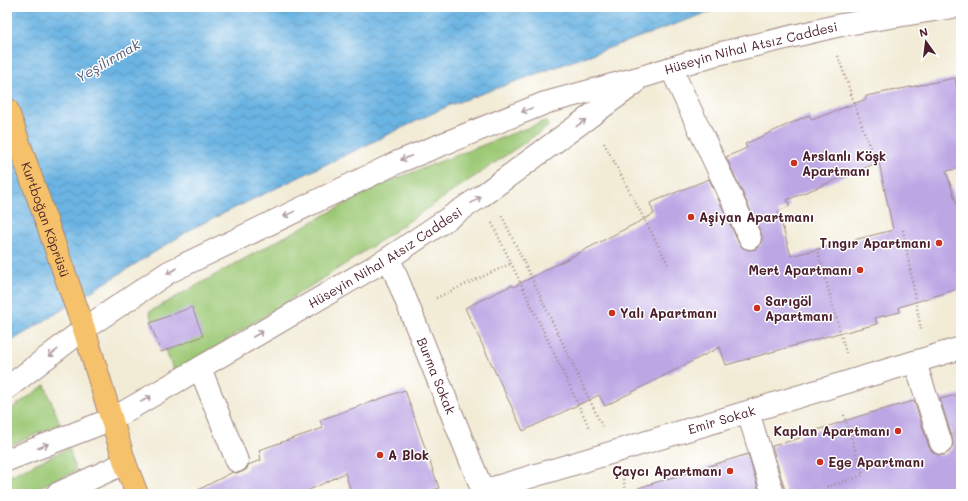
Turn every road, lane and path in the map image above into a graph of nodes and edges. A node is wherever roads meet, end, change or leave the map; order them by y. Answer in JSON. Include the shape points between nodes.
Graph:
{"nodes":[{"id":1,"x":953,"y":7,"type":"edge"},
{"id":2,"x":828,"y":27,"type":"junction"},
{"id":3,"x":671,"y":68,"type":"junction"},
{"id":4,"x":645,"y":76,"type":"junction"},
{"id":5,"x":7,"y":109,"type":"edge"},
{"id":6,"x":590,"y":116,"type":"junction"},
{"id":7,"x":875,"y":163,"type":"dead end"},
{"id":8,"x":484,"y":194,"type":"junction"},
{"id":9,"x":903,"y":230,"type":"dead end"},
{"id":10,"x":750,"y":238,"type":"dead end"},
{"id":11,"x":818,"y":252,"type":"dead end"},
{"id":12,"x":389,"y":258,"type":"junction"},
{"id":13,"x":512,"y":263,"type":"junction"},
{"id":14,"x":668,"y":264,"type":"dead end"},
{"id":15,"x":410,"y":310,"type":"junction"},
{"id":16,"x":84,"y":329,"type":"junction"},
{"id":17,"x":961,"y":348,"type":"edge"},
{"id":18,"x":924,"y":359,"type":"junction"},
{"id":19,"x":200,"y":368,"type":"junction"},
{"id":20,"x":844,"y":383,"type":"junction"},
{"id":21,"x":7,"y":388,"type":"edge"},
{"id":22,"x":748,"y":412,"type":"junction"},
{"id":23,"x":112,"y":419,"type":"junction"},
{"id":24,"x":947,"y":420,"type":"dead end"},
{"id":25,"x":941,"y":443,"type":"dead end"},
{"id":26,"x":608,"y":454,"type":"junction"},
{"id":27,"x":7,"y":460,"type":"edge"},
{"id":28,"x":237,"y":461,"type":"dead end"},
{"id":29,"x":125,"y":463,"type":"junction"},
{"id":30,"x":827,"y":487,"type":"dead end"},
{"id":31,"x":483,"y":493,"type":"edge"},
{"id":32,"x":57,"y":494,"type":"edge"},
{"id":33,"x":137,"y":494,"type":"edge"},
{"id":34,"x":773,"y":494,"type":"edge"}],
"edges":[{"from":1,"to":2,"type":"street","name":"Hüseyin Nihal Atsız Caddesi"},
{"from":2,"to":3,"type":"street","name":"Hüseyin Nihal Atsız Caddesi"},
{"from":2,"to":7,"type":"path"},
{"from":3,"to":4,"type":"street","name":"Hüseyin Nihal Atsız Caddesi"},
{"from":3,"to":10,"type":"street"},
{"from":4,"to":6,"type":"street","name":"Hüseyin Nihal Atsız Caddesi"},
{"from":4,"to":16,"type":"street","name":"Hüseyin Nihal Atsız Caddesi","one_way":true,"via":[[545,103],[398,162],[169,272]]},
{"from":5,"to":16,"type":"main road","name":"Kurtboğan Köprüsü"},
{"from":8,"to":6,"type":"street","name":"Hüseyin Nihal Atsız Caddesi","one_way":true},
{"from":6,"to":14,"type":"path"},
{"from":12,"to":8,"type":"street","name":"Hüseyin Nihal Atsız Caddesi","one_way":true},
{"from":8,"to":13,"type":"path"},
{"from":8,"to":26,"type":"path"},
{"from":9,"to":18,"type":"path"},
{"from":11,"to":20,"type":"path"},
{"from":12,"to":15,"type":"street","name":"Burma Sokak"},
{"from":19,"to":12,"type":"street","name":"Hüseyin Nihal Atsız Caddesi","one_way":true},
{"from":13,"to":15,"type":"path"},
{"from":13,"to":26,"type":"path"},
{"from":15,"to":31,"type":"street","name":"Burma Sokak"},
{"from":16,"to":21,"type":"street","name":"Hüseyin Nihal Atsız Caddesi","one_way":true},
{"from":16,"to":23,"type":"main road","name":"Kurtboğan Köprüsü"},
{"from":17,"to":18,"type":"street","name":"Emir Sokak"},
{"from":18,"to":20,"type":"street","name":"Emir Sokak"},
{"from":18,"to":24,"type":"street"},
{"from":18,"to":25,"type":"street"},
{"from":23,"to":19,"type":"street","name":"Hüseyin Nihal Atsız Caddesi","one_way":true},
{"from":19,"to":28,"type":"street"},
{"from":20,"to":22,"type":"street","name":"Emir Sokak"},
{"from":20,"to":30,"type":"path","via":[[863,475]]},
{"from":22,"to":26,"type":"street","name":"Emir Sokak"},
{"from":22,"to":34,"type":"street"},
{"from":27,"to":23,"type":"street","name":"Hüseyin Nihal Atsız Caddesi","one_way":true},
{"from":23,"to":29,"type":"main road","name":"Kurtboğan Köprüsü"},
{"from":26,"to":31,"type":"street","name":"Emir Sokak"},
{"from":29,"to":32,"type":"street"},
{"from":29,"to":33,"type":"main road","name":"Kurtboğan Köprüsü"}]}
